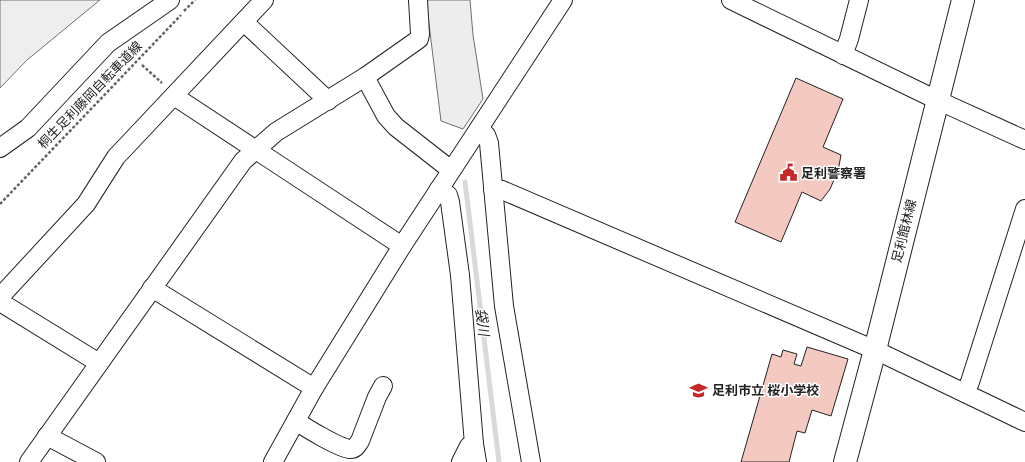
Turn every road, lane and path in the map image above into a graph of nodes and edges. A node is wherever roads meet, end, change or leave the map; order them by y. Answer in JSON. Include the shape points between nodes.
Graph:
{"nodes":[{"id":1,"x":170,"y":0,"type":"edge"},
{"id":2,"x":195,"y":0,"type":"edge"},
{"id":3,"x":264,"y":0,"type":"edge"},
{"id":4,"x":418,"y":0,"type":"edge"},
{"id":5,"x":563,"y":0,"type":"edge"},
{"id":6,"x":731,"y":0,"type":"edge"},
{"id":7,"x":859,"y":0,"type":"edge"},
{"id":8,"x":963,"y":0,"type":"edge"},
{"id":9,"x":244,"y":22,"type":"junction"},
{"id":10,"x":843,"y":55,"type":"junction"},
{"id":11,"x":142,"y":65,"type":"dead end"},
{"id":12,"x":365,"y":77,"type":"junction"},
{"id":13,"x":158,"y":80,"type":"dead end"},
{"id":14,"x":174,"y":96,"type":"junction"},
{"id":15,"x":937,"y":100,"type":"junction"},
{"id":16,"x":328,"y":102,"type":"junction"},
{"id":17,"x":479,"y":129,"type":"junction"},
{"id":18,"x":1025,"y":140,"type":"edge"},
{"id":19,"x":0,"y":148,"type":"edge"},
{"id":20,"x":256,"y":150,"type":"junction"},
{"id":21,"x":451,"y":170,"type":"junction"},
{"id":22,"x":439,"y":189,"type":"junction"},
{"id":23,"x":493,"y":189,"type":"junction"},
{"id":24,"x":0,"y":204,"type":"edge"},
{"id":25,"x":1025,"y":208,"type":"edge"},
{"id":26,"x":402,"y":246,"type":"junction"},
{"id":27,"x":152,"y":288,"type":"junction"},
{"id":28,"x":0,"y":297,"type":"edge"},
{"id":29,"x":0,"y":302,"type":"edge"},
{"id":30,"x":875,"y":350,"type":"junction"},
{"id":31,"x":99,"y":363,"type":"junction"},
{"id":32,"x":383,"y":386,"type":"dead end"},
{"id":33,"x":314,"y":388,"type":"junction"},
{"id":34,"x":965,"y":393,"type":"junction"},
{"id":35,"x":296,"y":421,"type":"junction"},
{"id":36,"x":1025,"y":422,"type":"edge"},
{"id":37,"x":47,"y":436,"type":"junction"},
{"id":38,"x":474,"y":444,"type":"junction"},
{"id":39,"x":28,"y":462,"type":"edge"},
{"id":40,"x":96,"y":462,"type":"edge"},
{"id":41,"x":273,"y":462,"type":"edge"},
{"id":42,"x":461,"y":462,"type":"edge"},
{"id":43,"x":476,"y":462,"type":"edge"},
{"id":44,"x":531,"y":462,"type":"edge"},
{"id":45,"x":845,"y":462,"type":"edge"}],
"edges":[{"from":1,"to":19,"type":"street","via":[[108,43],[28,128]]},
{"from":2,"to":24,"type":"path","name":"桐生足利藤岡自転車道線"},
{"from":3,"to":9,"type":"street"},
{"from":4,"to":12,"type":"street","via":[[419,39]]},
{"from":5,"to":17,"type":"street"},
{"from":6,"to":10,"type":"street"},
{"from":7,"to":10,"type":"street"},
{"from":8,"to":15,"type":"main road","name":"足利館林線"},
{"from":9,"to":14,"type":"street"},
{"from":9,"to":16,"type":"street"},
{"from":10,"to":15,"type":"street"},
{"from":11,"to":13,"type":"path"},
{"from":12,"to":16,"type":"street"},
{"from":12,"to":21,"type":"street","via":[[386,116],[396,127]]},
{"from":14,"to":20,"type":"street"},
{"from":14,"to":28,"type":"street","via":[[116,157],[86,204]]},
{"from":15,"to":18,"type":"street"},
{"from":15,"to":30,"type":"main road","name":"足利館林線"},
{"from":16,"to":20,"type":"street","via":[[276,132]]},
{"from":17,"to":21,"type":"street"},
{"from":17,"to":23,"type":"street","via":[[486,135],[489,143]]},
{"from":20,"to":26,"type":"street"},
{"from":20,"to":27,"type":"street","via":[[243,161]]},
{"from":21,"to":22,"type":"street"},
{"from":22,"to":26,"type":"street"},
{"from":22,"to":38,"type":"street","via":[[448,195],[455,238]]},
{"from":23,"to":30,"type":"street","via":[[502,190]]},
{"from":23,"to":44,"type":"street","via":[[504,306]]},
{"from":25,"to":34,"type":"street"},
{"from":26,"to":33,"type":"street"},
{"from":27,"to":31,"type":"street"},
{"from":27,"to":33,"type":"street"},
{"from":29,"to":31,"type":"street"},
{"from":30,"to":34,"type":"street"},
{"from":30,"to":45,"type":"main road","name":"足利館林線"},
{"from":31,"to":37,"type":"street"},
{"from":32,"to":35,"type":"street","via":[[360,441],[352,449],[313,432]]},
{"from":33,"to":35,"type":"street"},
{"from":34,"to":36,"type":"street"},
{"from":35,"to":41,"type":"street"},
{"from":37,"to":39,"type":"street"},
{"from":37,"to":40,"type":"street"},
{"from":38,"to":42,"type":"street","via":[[469,446]]},
{"from":38,"to":43,"type":"street"}]}
